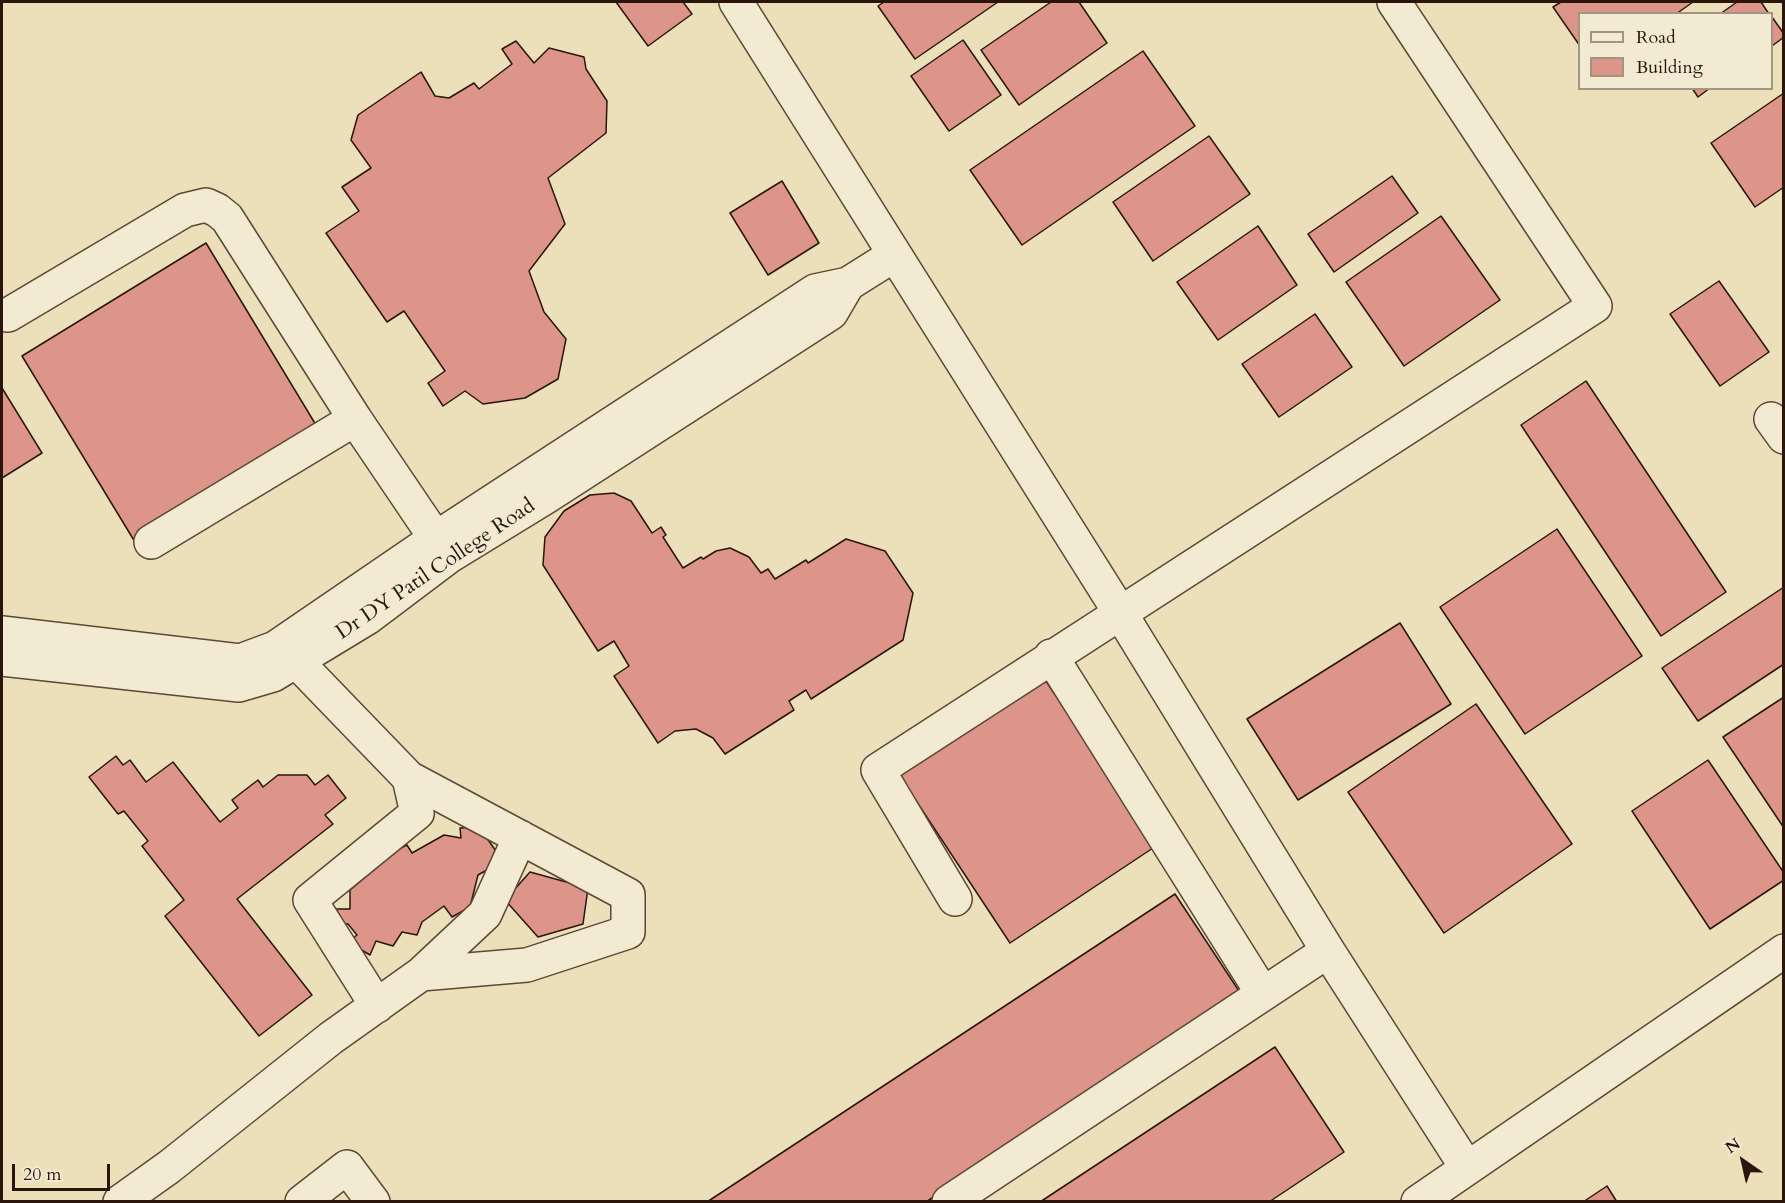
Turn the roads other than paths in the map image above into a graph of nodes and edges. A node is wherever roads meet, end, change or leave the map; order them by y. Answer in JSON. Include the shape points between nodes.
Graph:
{"nodes":[{"id":1,"x":736,"y":2,"type":"edge"},
{"id":2,"x":1394,"y":2,"type":"edge"},
{"id":3,"x":894,"y":255,"type":"junction"},
{"id":4,"x":8,"y":315,"type":"dead end"},
{"id":5,"x":355,"y":418,"type":"junction"},
{"id":6,"x":151,"y":542,"type":"dead end"},
{"id":7,"x":442,"y":547,"type":"junction"},
{"id":8,"x":1119,"y":612,"type":"junction"},
{"id":9,"x":2,"y":633,"type":"edge"},
{"id":10,"x":293,"y":654,"type":"junction"},
{"id":11,"x":1051,"y":656,"type":"junction"},
{"id":12,"x":2,"y":659,"type":"edge"},
{"id":13,"x":409,"y":778,"type":"junction"},
{"id":14,"x":520,"y":837,"type":"junction"},
{"id":15,"x":955,"y":899,"type":"dead end"},
{"id":16,"x":1328,"y":951,"type":"junction"},
{"id":17,"x":1784,"y":951,"type":"edge"},
{"id":18,"x":421,"y":974,"type":"junction"},
{"id":19,"x":1263,"y":994,"type":"junction"},
{"id":20,"x":377,"y":1006,"type":"junction"},
{"id":21,"x":1467,"y":1168,"type":"junction"},
{"id":22,"x":319,"y":1196,"type":"edge"},
{"id":23,"x":120,"y":1202,"type":"edge"},
{"id":24,"x":373,"y":1202,"type":"edge"},
{"id":25,"x":949,"y":1202,"type":"edge"},
{"id":26,"x":1418,"y":1202,"type":"edge"}],
"edges":[{"from":1,"to":3,"type":"street"},
{"from":2,"to":8,"type":"street","via":[[1595,306]]},
{"from":3,"to":7,"type":"street","name":"Dr DY Patil College Road","via":[[848,284],[815,291]]},
{"from":3,"to":8,"type":"street"},
{"from":4,"to":5,"type":"street","via":[[185,210],[206,205],[227,218]]},
{"from":5,"to":6,"type":"street"},
{"from":5,"to":7,"type":"street"},
{"from":7,"to":10,"type":"street","name":"Dr DY Patil College Road","via":[[337,607]]},
{"from":7,"to":10,"type":"street","name":"Dr DY Patil College Road","via":[[367,618]]},
{"from":8,"to":11,"type":"street"},
{"from":8,"to":16,"type":"street"},
{"from":9,"to":10,"type":"street","name":"Dr DY Patil College Road","via":[[240,661]]},
{"from":10,"to":12,"type":"street","name":"Dr DY Patil College Road","via":[[273,675],[239,686]]},
{"from":10,"to":13,"type":"street"},
{"from":11,"to":15,"type":"street","via":[[878,770]]},
{"from":11,"to":19,"type":"street"},
{"from":13,"to":14,"type":"street"},
{"from":13,"to":20,"type":"street","via":[[417,813],[310,900]]},
{"from":14,"to":18,"type":"street","via":[[484,914]]},
{"from":14,"to":18,"type":"street","via":[[628,895],[628,932],[527,965]]},
{"from":16,"to":19,"type":"street"},
{"from":16,"to":21,"type":"street"},
{"from":17,"to":21,"type":"street"},
{"from":18,"to":20,"type":"street"},
{"from":19,"to":25,"type":"street"},
{"from":20,"to":23,"type":"street"},
{"from":21,"to":26,"type":"street"},
{"from":22,"to":24,"type":"street","via":[[347,1167]]}]}
